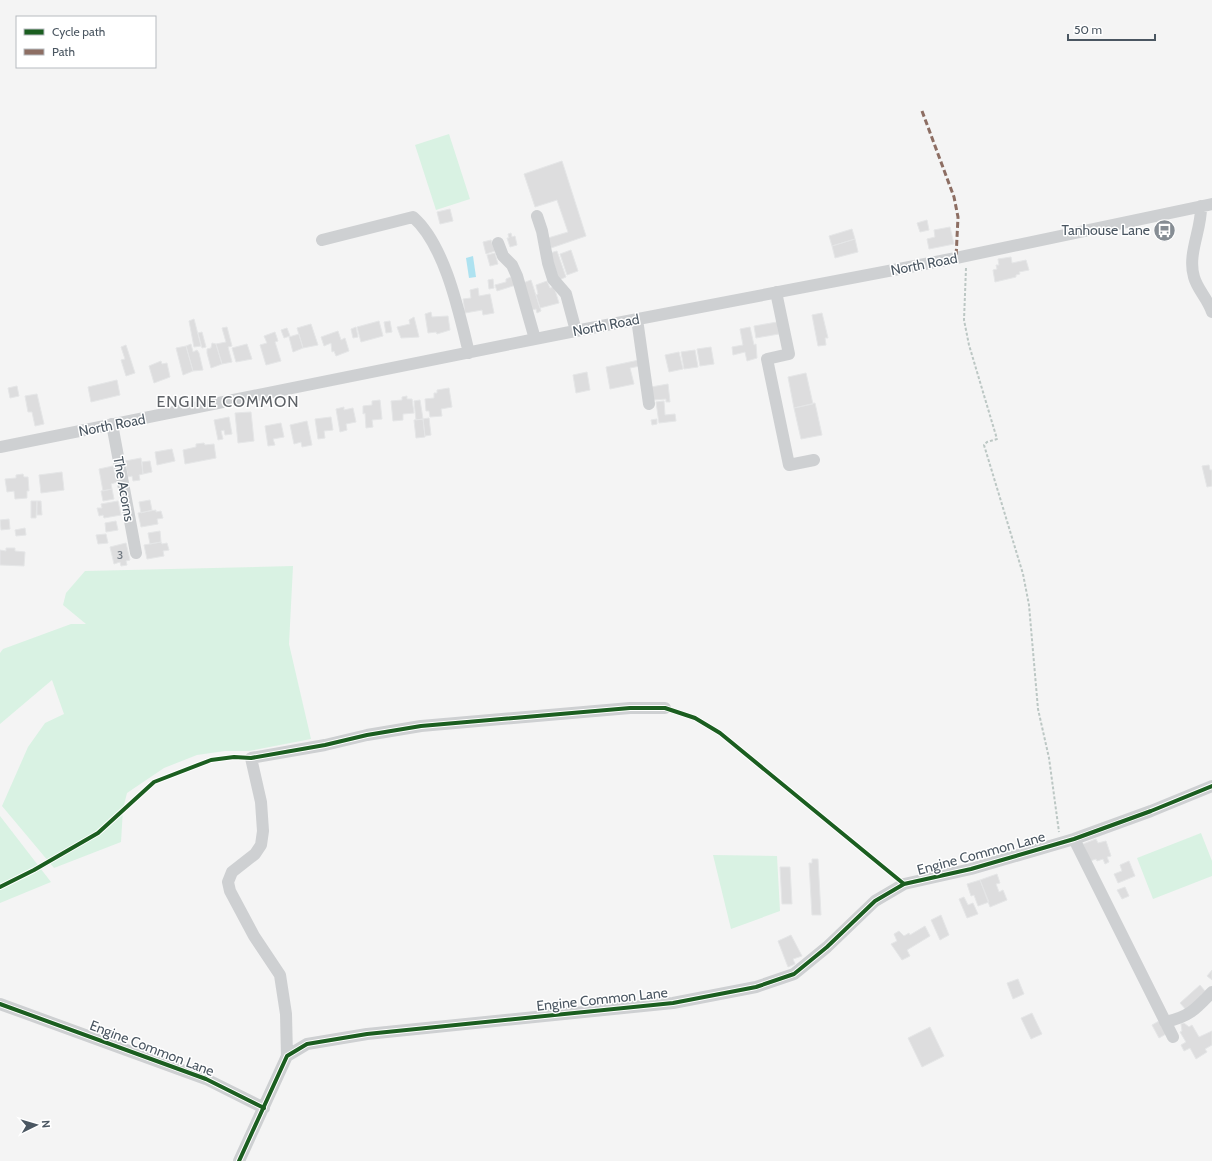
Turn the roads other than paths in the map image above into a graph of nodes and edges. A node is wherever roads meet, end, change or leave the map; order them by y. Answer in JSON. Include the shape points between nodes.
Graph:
{"nodes":[{"id":1,"x":1206,"y":205,"type":"edge"},
{"id":2,"x":537,"y":216,"type":"dead end"},
{"id":3,"x":322,"y":240,"type":"dead end"},
{"id":4,"x":498,"y":242,"type":"dead end"},
{"id":5,"x":776,"y":292,"type":"junction"},
{"id":6,"x":1212,"y":312,"type":"edge"},
{"id":7,"x":638,"y":319,"type":"junction"},
{"id":8,"x":576,"y":331,"type":"junction"},
{"id":9,"x":535,"y":339,"type":"junction"},
{"id":10,"x":469,"y":353,"type":"junction"},
{"id":11,"x":649,"y":404,"type":"dead end"},
{"id":12,"x":112,"y":424,"type":"junction"},
{"id":13,"x":0,"y":447,"type":"edge"},
{"id":14,"x":814,"y":460,"type":"dead end"},
{"id":15,"x":136,"y":553,"type":"dead end"},
{"id":16,"x":665,"y":708,"type":"dead end"},
{"id":17,"x":1212,"y":786,"type":"edge"},
{"id":18,"x":1074,"y":839,"type":"junction"},
{"id":19,"x":1212,"y":992,"type":"edge"},
{"id":20,"x":0,"y":1004,"type":"edge"},
{"id":21,"x":1165,"y":1022,"type":"junction"},
{"id":22,"x":1173,"y":1037,"type":"dead end"},
{"id":23,"x":286,"y":1056,"type":"junction"},
{"id":24,"x":264,"y":1108,"type":"junction"},
{"id":25,"x":239,"y":1161,"type":"edge"}],
"edges":[{"from":1,"to":5,"type":"street","name":"North Road","via":[[956,258]]},
{"from":1,"to":6,"type":"street","via":[[1192,256],[1192,267],[1194,277]]},
{"from":2,"to":8,"type":"street","via":[[553,279],[566,294]]},
{"from":3,"to":10,"type":"street","via":[[413,217],[422,225],[437,250],[453,294]]},
{"from":4,"to":9,"type":"street","via":[[503,256],[512,265]]},
{"from":5,"to":7,"type":"street","name":"North Road"},
{"from":5,"to":14,"type":"street","via":[[789,354],[767,359],[789,465]]},
{"from":7,"to":8,"type":"street","name":"North Road"},
{"from":7,"to":11,"type":"street"},
{"from":8,"to":9,"type":"street","name":"North Road"},
{"from":9,"to":10,"type":"street","name":"North Road"},
{"from":10,"to":12,"type":"street","name":"North Road"},
{"from":12,"to":13,"type":"street","name":"North Road"},
{"from":12,"to":15,"type":"street","name":"The Acorns"},
{"from":16,"to":23,"type":"street","via":[[630,708],[421,726],[251,758],[261,802],[261,845],[256,854],[232,872],[228,882],[244,917],[280,975],[286,1014]]},
{"from":17,"to":18,"type":"street","name":"Engine Common Lane"},
{"from":18,"to":21,"type":"street"},
{"from":18,"to":23,"type":"street","name":"Engine Common Lane","via":[[971,869],[904,884],[874,901],[827,947],[794,974],[756,987],[673,1003],[367,1034],[307,1044]]},
{"from":19,"to":21,"type":"street","via":[[1187,1016]]},
{"from":20,"to":24,"type":"street","name":"Engine Common Lane","via":[[206,1079]]},
{"from":21,"to":22,"type":"street"},
{"from":23,"to":24,"type":"street"},
{"from":24,"to":25,"type":"street"}]}
